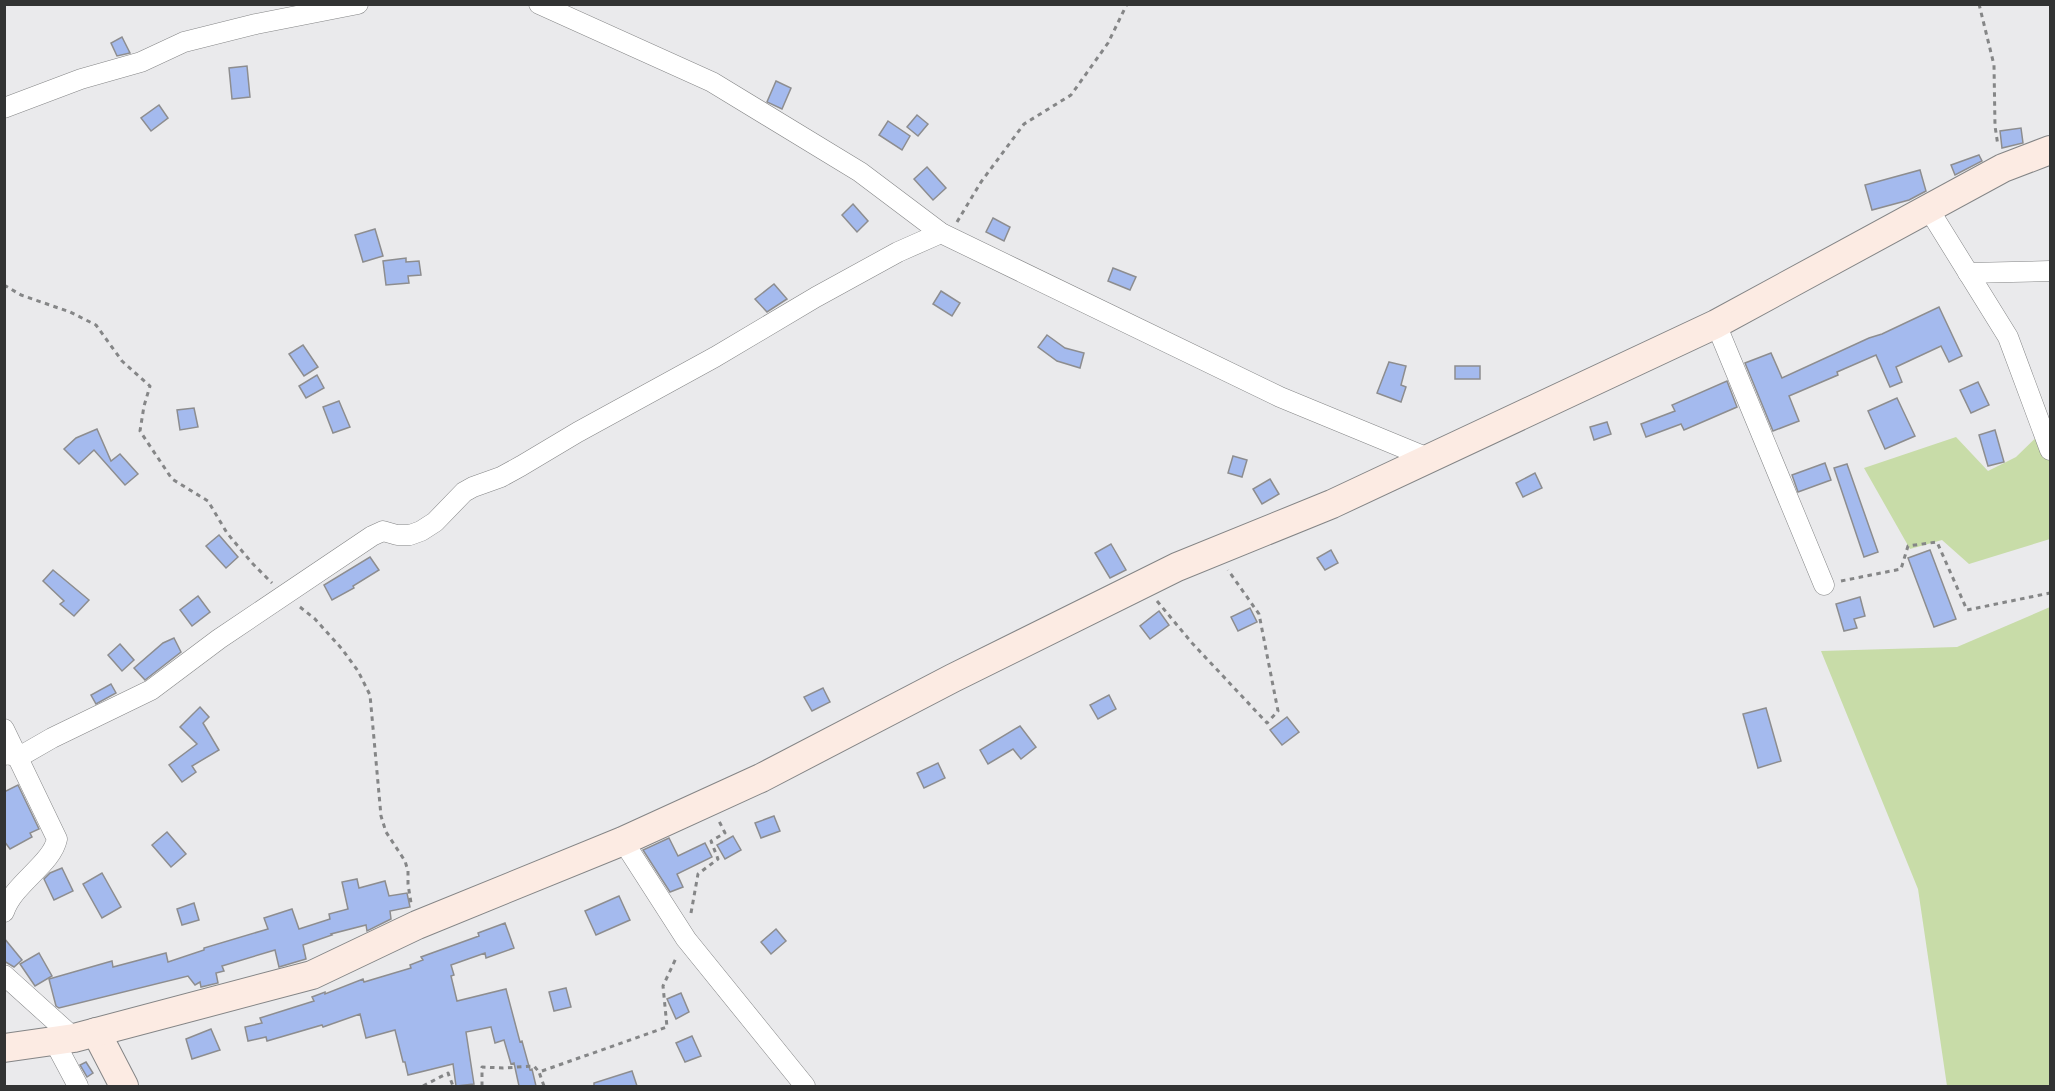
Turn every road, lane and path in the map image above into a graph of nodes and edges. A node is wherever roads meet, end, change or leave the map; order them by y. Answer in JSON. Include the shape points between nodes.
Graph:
{"nodes":[{"id":1,"x":358,"y":4,"type":"edge"},
{"id":2,"x":539,"y":4,"type":"edge"},
{"id":3,"x":1127,"y":4,"type":"edge"},
{"id":4,"x":1979,"y":4,"type":"edge"},
{"id":5,"x":4,"y":108,"type":"edge"},
{"id":6,"x":2050,"y":150,"type":"edge"},
{"id":7,"x":2002,"y":168,"type":"junction"},
{"id":8,"x":1928,"y":208,"type":"junction"},
{"id":9,"x":941,"y":233,"type":"junction"},
{"id":10,"x":2050,"y":271,"type":"edge"},
{"id":11,"x":1968,"y":273,"type":"junction"},
{"id":12,"x":4,"y":285,"type":"edge"},
{"id":13,"x":1716,"y":324,"type":"junction"},
{"id":14,"x":2050,"y":450,"type":"edge"},
{"id":15,"x":1428,"y":458,"type":"junction"},
{"id":16,"x":1214,"y":551,"type":"junction"},
{"id":17,"x":1143,"y":584,"type":"junction"},
{"id":18,"x":1824,"y":585,"type":"joint"},
{"id":19,"x":2050,"y":593,"type":"edge"},
{"id":20,"x":285,"y":595,"type":"junction"},
{"id":21,"x":4,"y":729,"type":"edge"},
{"id":22,"x":12,"y":756,"type":"edge"},
{"id":23,"x":709,"y":800,"type":"junction"},
{"id":24,"x":623,"y":840,"type":"junction"},
{"id":25,"x":4,"y":912,"type":"edge"},
{"id":26,"x":417,"y":926,"type":"junction"},
{"id":27,"x":686,"y":939,"type":"junction"},
{"id":28,"x":4,"y":975,"type":"edge"},
{"id":29,"x":75,"y":1037,"type":"junction"},
{"id":30,"x":4,"y":1048,"type":"edge"},
{"id":31,"x":539,"y":1072,"type":"junction"},
{"id":32,"x":78,"y":1086,"type":"edge"},
{"id":33,"x":124,"y":1086,"type":"edge"},
{"id":34,"x":423,"y":1086,"type":"edge"},
{"id":35,"x":453,"y":1086,"type":"edge"},
{"id":36,"x":482,"y":1086,"type":"edge"},
{"id":37,"x":544,"y":1086,"type":"edge"},
{"id":38,"x":806,"y":1086,"type":"edge"}],
"edges":[{"from":1,"to":5,"type":"street","via":[[184,42],[141,62]]},
{"from":2,"to":9,"type":"street","via":[[712,82],[860,172]]},
{"from":3,"to":9,"type":"path","via":[[1108,43],[1071,95],[1024,124],[950,233]]},
{"from":4,"to":7,"type":"path","via":[[1994,65],[1995,126]]},
{"from":6,"to":7,"type":"main road"},
{"from":7,"to":8,"type":"main road"},
{"from":8,"to":11,"type":"street"},
{"from":8,"to":13,"type":"main road"},
{"from":9,"to":15,"type":"street","via":[[1280,397]]},
{"from":9,"to":20,"type":"street","via":[[816,297],[501,477],[472,487],[421,531],[410,535],[383,531],[372,536]]},
{"from":10,"to":11,"type":"street"},
{"from":11,"to":14,"type":"street","via":[[2007,337]]},
{"from":12,"to":20,"type":"path","via":[[96,325],[122,361],[150,387],[140,430],[164,468],[172,479],[208,501],[227,533]]},
{"from":13,"to":15,"type":"main road"},
{"from":13,"to":18,"type":"street"},
{"from":15,"to":16,"type":"main road","via":[[1332,504]]},
{"from":16,"to":17,"type":"main road"},
{"from":16,"to":17,"type":"path","via":[[1258,614],[1278,711],[1268,723],[1192,643]]},
{"from":17,"to":23,"type":"main road","via":[[793,762]]},
{"from":18,"to":19,"type":"path","via":[[1901,569],[1908,546],[1937,542],[1967,610]]},
{"from":20,"to":22,"type":"street","via":[[151,690]]},
{"from":20,"to":26,"type":"path","via":[[315,619],[342,649],[370,695],[381,816],[386,832],[405,861]]},
{"from":21,"to":22,"type":"street"},
{"from":22,"to":25,"type":"street","via":[[57,839],[55,850]]},
{"from":23,"to":24,"type":"main road"},
{"from":23,"to":27,"type":"path","via":[[725,833],[711,841],[718,859],[698,874]]},
{"from":24,"to":26,"type":"main road"},
{"from":24,"to":27,"type":"street"},
{"from":26,"to":29,"type":"main road","via":[[312,975]]},
{"from":27,"to":31,"type":"path","via":[[663,986],[667,1027]]},
{"from":27,"to":38,"type":"street"},
{"from":28,"to":29,"type":"street"},
{"from":29,"to":30,"type":"main road"},
{"from":29,"to":32,"type":"street"},
{"from":29,"to":33,"type":"main road"},
{"from":31,"to":36,"type":"path","via":[[534,1066],[482,1066]]},
{"from":31,"to":37,"type":"path"},
{"from":34,"to":35,"type":"path","via":[[448,1073]]}]}
